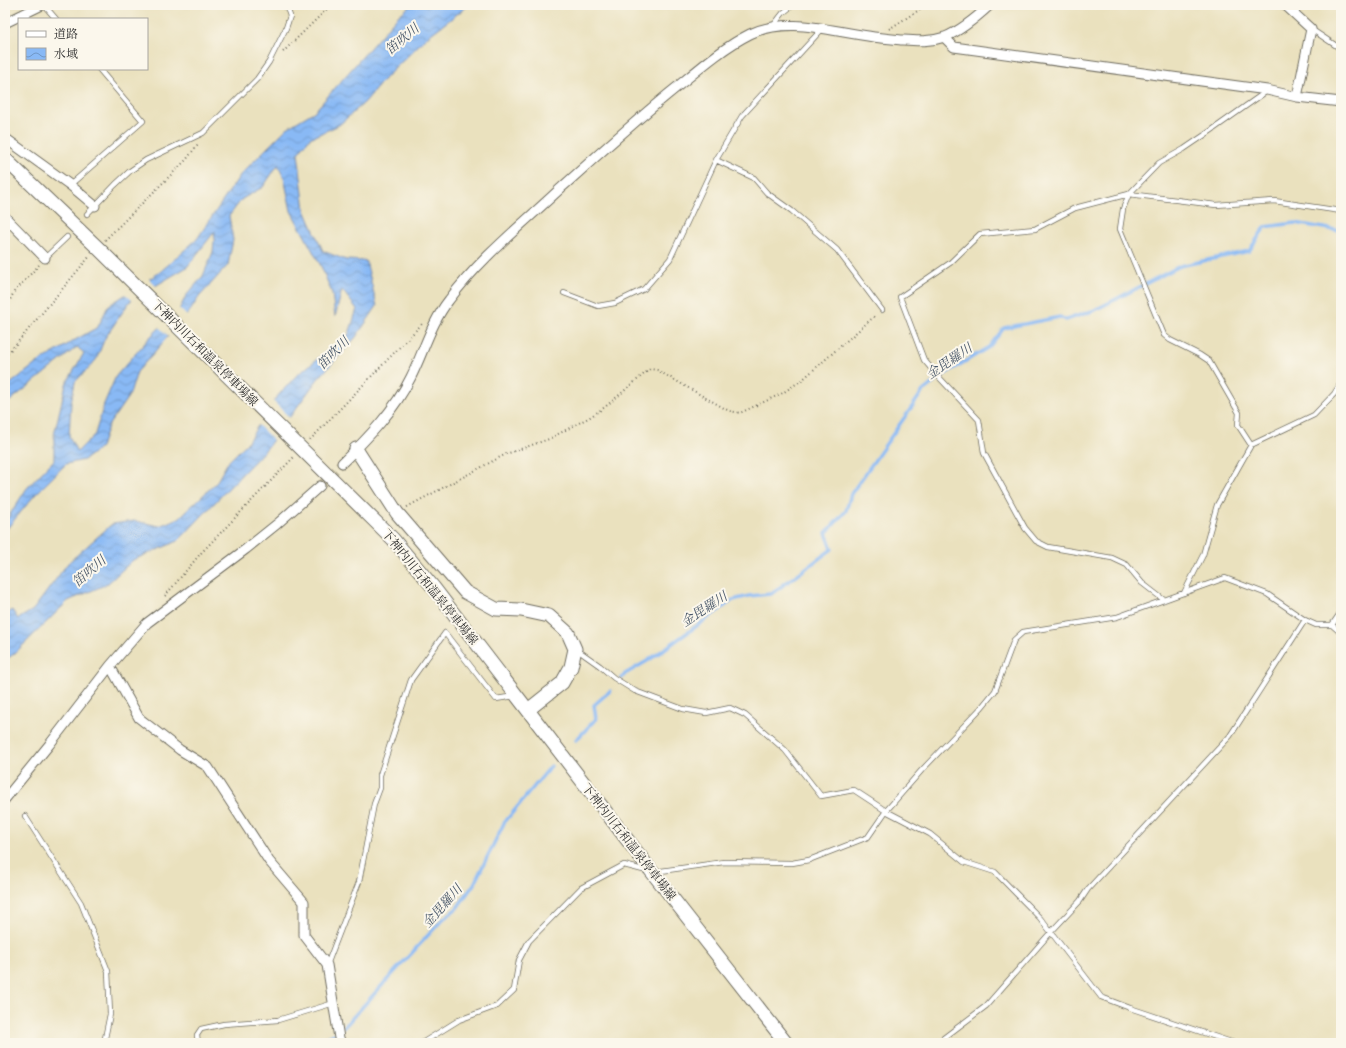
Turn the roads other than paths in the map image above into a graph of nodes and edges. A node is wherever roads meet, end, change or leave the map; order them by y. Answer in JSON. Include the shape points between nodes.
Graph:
{"nodes":[{"id":1,"x":43,"y":5,"type":"edge"},
{"id":2,"x":286,"y":5,"type":"edge"},
{"id":3,"x":793,"y":5,"type":"edge"},
{"id":4,"x":990,"y":5,"type":"edge"},
{"id":5,"x":1285,"y":5,"type":"edge"},
{"id":6,"x":55,"y":18,"type":"edge"},
{"id":7,"x":5,"y":23,"type":"edge"},
{"id":8,"x":772,"y":27,"type":"junction"},
{"id":9,"x":823,"y":28,"type":"junction"},
{"id":10,"x":1311,"y":29,"type":"junction"},
{"id":11,"x":944,"y":37,"type":"junction"},
{"id":12,"x":1341,"y":49,"type":"edge"},
{"id":13,"x":100,"y":70,"type":"edge"},
{"id":14,"x":1267,"y":90,"type":"junction"},
{"id":15,"x":1297,"y":97,"type":"junction"},
{"id":16,"x":1341,"y":102,"type":"edge"},
{"id":17,"x":5,"y":138,"type":"edge"},
{"id":18,"x":5,"y":159,"type":"edge"},
{"id":19,"x":716,"y":160,"type":"junction"},
{"id":20,"x":70,"y":185,"type":"junction"},
{"id":21,"x":1129,"y":194,"type":"junction"},
{"id":22,"x":95,"y":206,"type":"junction"},
{"id":23,"x":1341,"y":210,"type":"edge"},
{"id":24,"x":87,"y":214,"type":"dead end"},
{"id":25,"x":5,"y":217,"type":"edge"},
{"id":26,"x":67,"y":237,"type":"dead end"},
{"id":27,"x":45,"y":258,"type":"joint"},
{"id":28,"x":564,"y":293,"type":"dead end"},
{"id":29,"x":882,"y":310,"type":"road end"},
{"id":30,"x":1341,"y":383,"type":"edge"},
{"id":31,"x":1251,"y":445,"type":"junction"},
{"id":32,"x":356,"y":449,"type":"junction"},
{"id":33,"x":342,"y":463,"type":"tunnel mouth"},
{"id":34,"x":320,"y":486,"type":"tunnel mouth"},
{"id":35,"x":1184,"y":593,"type":"junction"},
{"id":36,"x":1164,"y":600,"type":"junction"},
{"id":37,"x":1341,"y":612,"type":"edge"},
{"id":38,"x":1305,"y":620,"type":"junction"},
{"id":39,"x":1332,"y":625,"type":"junction"},
{"id":40,"x":1341,"y":633,"type":"edge"},
{"id":41,"x":575,"y":649,"type":"junction"},
{"id":42,"x":110,"y":666,"type":"junction"},
{"id":43,"x":517,"y":696,"type":"junction"},
{"id":44,"x":528,"y":710,"type":"junction"},
{"id":45,"x":5,"y":799,"type":"edge"},
{"id":46,"x":886,"y":812,"type":"junction"},
{"id":47,"x":25,"y":816,"type":"dead end"},
{"id":48,"x":652,"y":872,"type":"junction"},
{"id":49,"x":1051,"y":932,"type":"junction"},
{"id":50,"x":327,"y":965,"type":"junction"},
{"id":51,"x":334,"y":1003,"type":"junction"},
{"id":52,"x":104,"y":1043,"type":"edge"},
{"id":53,"x":198,"y":1043,"type":"edge"},
{"id":54,"x":341,"y":1043,"type":"edge"},
{"id":55,"x":422,"y":1043,"type":"edge"},
{"id":56,"x":786,"y":1043,"type":"edge"},
{"id":57,"x":937,"y":1043,"type":"edge"},
{"id":58,"x":1234,"y":1043,"type":"edge"}],
"edges":[{"from":1,"to":6,"type":"lane"},
{"from":1,"to":7,"type":"street"},
{"from":2,"to":22,"type":"lane","via":[[290,16],[286,28],[269,62],[257,78],[203,133],[146,160],[125,175]]},
{"from":3,"to":8,"type":"lane"},
{"from":4,"to":11,"type":"street","via":[[958,31]]},
{"from":5,"to":10,"type":"street"},
{"from":8,"to":9,"type":"street","via":[[794,25]]},
{"from":8,"to":32,"type":"street","via":[[751,34],[702,66],[604,149],[462,283],[433,325],[411,378],[401,394],[390,411]]},
{"from":9,"to":11,"type":"street","via":[[868,36],[926,41]]},
{"from":9,"to":19,"type":"lane","via":[[742,116]]},
{"from":10,"to":12,"type":"lane"},
{"from":10,"to":15,"type":"street"},
{"from":11,"to":14,"type":"street","via":[[954,47]]},
{"from":13,"to":20,"type":"lane","via":[[143,121]]},
{"from":14,"to":15,"type":"street"},
{"from":14,"to":21,"type":"lane","via":[[1184,149],[1159,163]]},
{"from":15,"to":16,"type":"street"},
{"from":17,"to":20,"type":"street"},
{"from":18,"to":43,"type":"main road","name":"下神内川石和温泉停車場線","via":[[393,539]]},
{"from":19,"to":28,"type":"lane","via":[[670,259],[644,289],[615,303],[598,306]]},
{"from":19,"to":29,"type":"lane","via":[[754,178],[767,193],[837,250]]},
{"from":20,"to":22,"type":"street"},
{"from":21,"to":23,"type":"lane","via":[[1216,205],[1274,201]]},
{"from":21,"to":31,"type":"lane","via":[[1123,209],[1120,229],[1164,335],[1209,361],[1239,413],[1238,425]]},
{"from":21,"to":36,"type":"lane","via":[[1075,208],[1035,229],[980,234],[950,263],[900,297],[924,360],[979,420],[984,453],[1025,528],[1036,541],[1048,547],[1112,558],[1127,566],[1142,583]]},
{"from":22,"to":24,"type":"lane"},
{"from":25,"to":27,"type":"street"},
{"from":26,"to":27,"type":"lane"},
{"from":30,"to":31,"type":"lane","via":[[1314,415]]},
{"from":31,"to":35,"type":"lane","via":[[1217,505],[1203,555]]},
{"from":32,"to":33,"type":"street"},
{"from":32,"to":41,"type":"main road","via":[[397,513],[465,592],[496,609],[521,610],[548,616],[568,633]]},
{"from":34,"to":42,"type":"street","via":[[264,534],[147,623]]},
{"from":35,"to":36,"type":"lane"},
{"from":35,"to":38,"type":"lane","via":[[1225,578],[1267,594]]},
{"from":36,"to":46,"type":"lane","via":[[1116,617],[1023,632],[1014,640],[995,691]]},
{"from":37,"to":39,"type":"lane"},
{"from":38,"to":39,"type":"lane","via":[[1316,626]]},
{"from":38,"to":49,"type":"lane","via":[[1230,736]]},
{"from":39,"to":40,"type":"lane"},
{"from":41,"to":44,"type":"main road","via":[[571,667],[562,683]]},
{"from":41,"to":46,"type":"lane","via":[[635,691],[683,708],[706,713],[730,708],[745,715],[785,750],[821,796],[854,790]]},
{"from":42,"to":45,"type":"street"},
{"from":42,"to":50,"type":"street","via":[[139,718],[180,750],[208,767],[269,861],[304,902],[304,935]]},
{"from":43,"to":44,"type":"main road","name":"下神内川石和温泉停車場線"},
{"from":43,"to":50,"type":"lane","via":[[496,699],[445,633],[411,680],[380,776],[380,788],[374,804],[359,882]]},
{"from":44,"to":48,"type":"main road","name":"下神内川石和温泉停車場線"},
{"from":46,"to":48,"type":"lane","via":[[868,837],[809,860],[792,863],[724,862]]},
{"from":46,"to":49,"type":"lane","via":[[930,834],[964,862],[995,872]]},
{"from":47,"to":52,"type":"lane","via":[[81,903],[108,971],[110,1014]]},
{"from":48,"to":55,"type":"lane","via":[[624,865],[581,888],[529,941],[519,960],[514,990],[497,1006],[459,1020]]},
{"from":48,"to":56,"type":"main road","name":"下神内川石和温泉停車場線"},
{"from":49,"to":57,"type":"lane","via":[[986,1006]]},
{"from":49,"to":58,"type":"lane","via":[[1101,997]]},
{"from":50,"to":51,"type":"street"},
{"from":51,"to":53,"type":"lane","via":[[278,1020],[224,1024],[201,1029],[197,1035]]},
{"from":51,"to":54,"type":"street"}]}
